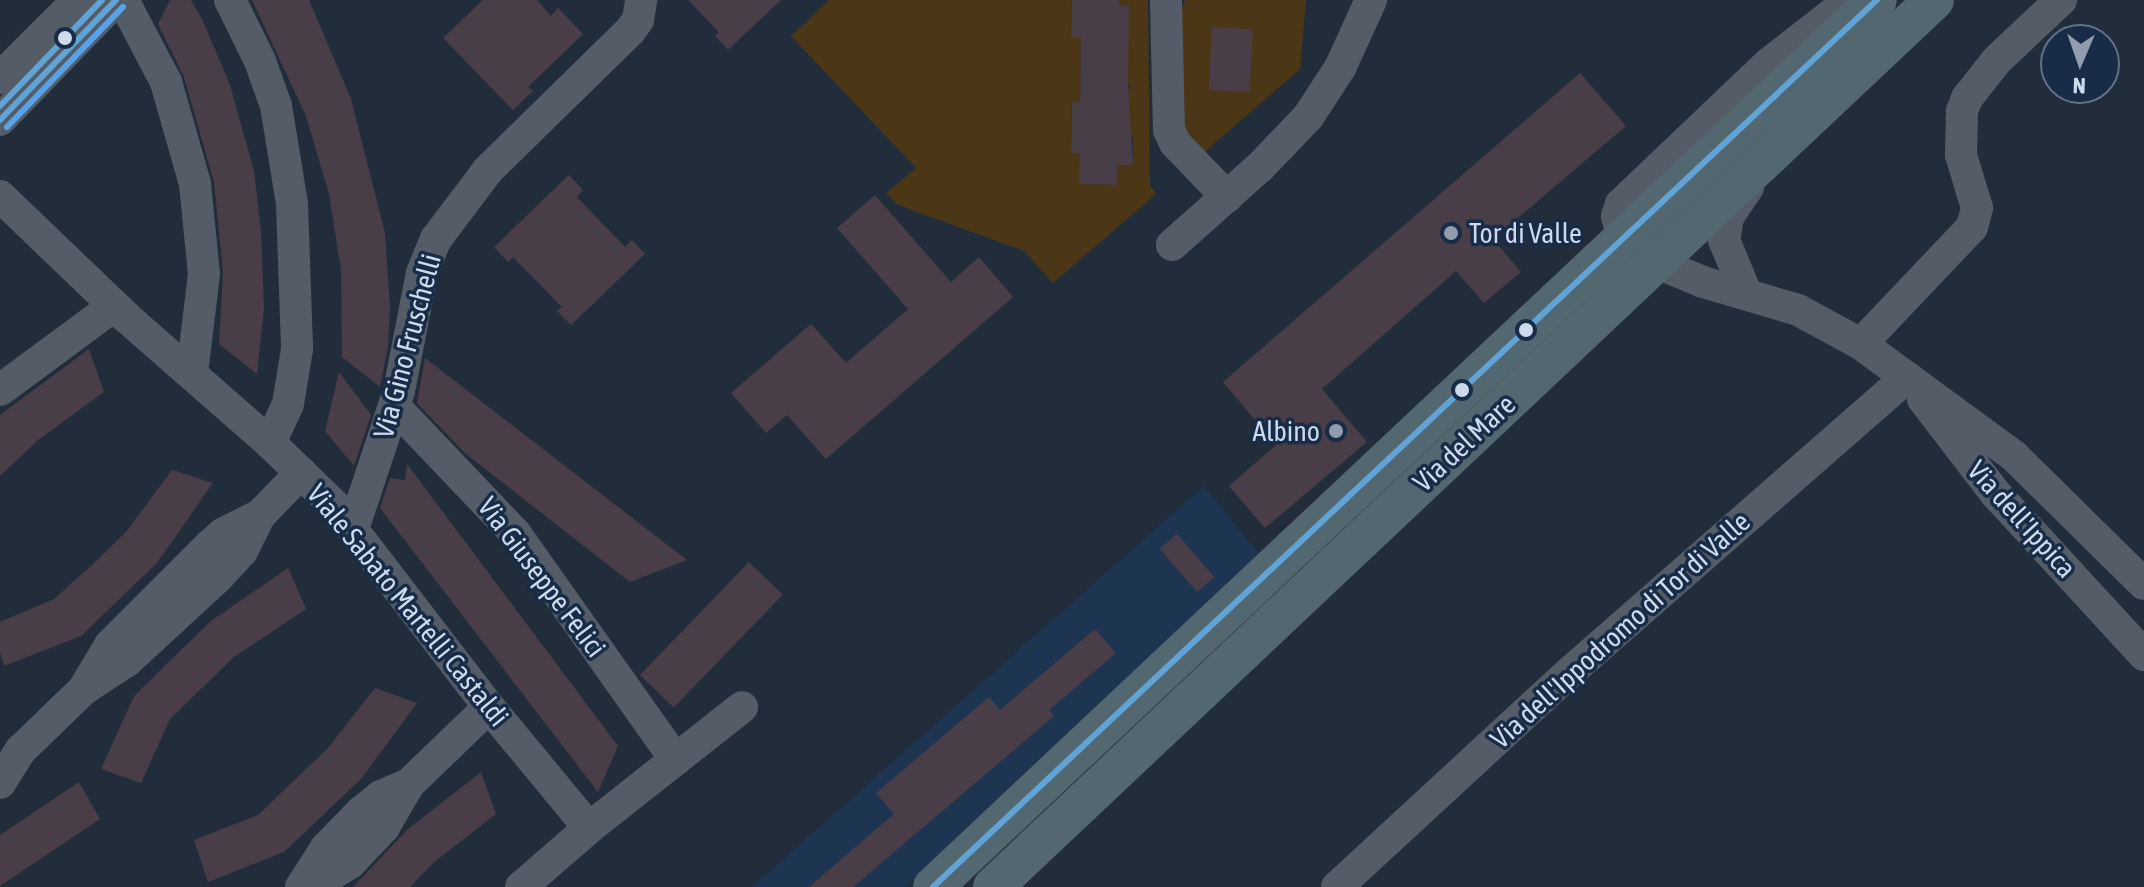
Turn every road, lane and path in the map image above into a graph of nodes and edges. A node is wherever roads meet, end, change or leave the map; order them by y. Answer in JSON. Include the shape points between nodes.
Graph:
{"nodes":[{"id":1,"x":78,"y":0,"type":"edge"},
{"id":2,"x":116,"y":0,"type":"edge"},
{"id":3,"x":123,"y":0,"type":"edge"},
{"id":4,"x":230,"y":0,"type":"edge"},
{"id":5,"x":641,"y":0,"type":"edge"},
{"id":6,"x":1166,"y":0,"type":"edge"},
{"id":7,"x":1371,"y":0,"type":"edge"},
{"id":8,"x":1850,"y":0,"type":"edge"},
{"id":9,"x":1877,"y":0,"type":"edge"},
{"id":10,"x":1934,"y":0,"type":"edge"},
{"id":11,"x":2061,"y":0,"type":"edge"},
{"id":12,"x":0,"y":78,"type":"edge"},
{"id":13,"x":0,"y":120,"type":"edge"},
{"id":14,"x":1768,"y":157,"type":"junction"},
{"id":15,"x":0,"y":196,"type":"edge"},
{"id":16,"x":1227,"y":197,"type":"junction"},
{"id":17,"x":1627,"y":235,"type":"junction"},
{"id":18,"x":1172,"y":245,"type":"dead end"},
{"id":19,"x":1657,"y":263,"type":"junction"},
{"id":20,"x":1746,"y":293,"type":"junction"},
{"id":21,"x":114,"y":306,"type":"junction"},
{"id":22,"x":1861,"y":344,"type":"junction"},
{"id":23,"x":192,"y":373,"type":"junction"},
{"id":24,"x":1907,"y":377,"type":"junction"},
{"id":25,"x":0,"y":390,"type":"edge"},
{"id":26,"x":394,"y":406,"type":"junction"},
{"id":27,"x":270,"y":443,"type":"junction"},
{"id":28,"x":301,"y":473,"type":"junction"},
{"id":29,"x":353,"y":529,"type":"junction"},
{"id":30,"x":2144,"y":584,"type":"edge"},
{"id":31,"x":2144,"y":655,"type":"edge"},
{"id":32,"x":489,"y":707,"type":"junction"},
{"id":33,"x":742,"y":707,"type":"dead end"},
{"id":34,"x":11,"y":756,"type":"edge"},
{"id":35,"x":676,"y":760,"type":"junction"},
{"id":36,"x":0,"y":783,"type":"edge"},
{"id":37,"x":409,"y":784,"type":"junction"},
{"id":38,"x":589,"y":828,"type":"junction"},
{"id":39,"x":301,"y":887,"type":"edge"},
{"id":40,"x":311,"y":887,"type":"edge"},
{"id":41,"x":521,"y":887,"type":"edge"},
{"id":42,"x":933,"y":887,"type":"edge"},
{"id":43,"x":993,"y":887,"type":"edge"},
{"id":44,"x":1337,"y":887,"type":"edge"}],
"edges":[{"from":1,"to":12,"type":"street"},
{"from":2,"to":13,"type":"street"},
{"from":3,"to":23,"type":"street","via":[[166,82],[195,184],[204,274]]},
{"from":4,"to":27,"type":"street","via":[[276,106],[292,204],[296,365],[288,404]]},
{"from":5,"to":26,"type":"street","name":"Via Gino Fruschelli","via":[[630,31],[507,150],[441,231],[422,273]]},
{"from":6,"to":16,"type":"street","via":[[1169,130]]},
{"from":7,"to":16,"type":"street","via":[[1318,104]]},
{"from":8,"to":17,"type":"street","via":[[1768,64],[1621,204],[1617,223]]},
{"from":9,"to":17,"type":"main road"},
{"from":10,"to":14,"type":"main road","name":"Via del Mare"},
{"from":11,"to":22,"type":"street","via":[[1997,60],[1967,98],[1959,138],[1976,198],[1972,227]]},
{"from":14,"to":19,"type":"main road","name":"Via del Mare"},
{"from":14,"to":20,"type":"street","via":[[1732,210],[1724,233],[1727,253]]},
{"from":15,"to":21,"type":"street","name":"Viale Sabato Martelli Castaldi"},
{"from":16,"to":18,"type":"street"},
{"from":17,"to":19,"type":"street"},
{"from":17,"to":42,"type":"main road"},
{"from":19,"to":20,"type":"street"},
{"from":19,"to":43,"type":"main road","name":"Via del Mare"},
{"from":20,"to":22,"type":"street","via":[[1798,310]]},
{"from":21,"to":23,"type":"street","name":"Viale Sabato Martelli Castaldi"},
{"from":21,"to":25,"type":"street"},
{"from":22,"to":24,"type":"street"},
{"from":23,"to":27,"type":"street","name":"Viale Sabato Martelli Castaldi"},
{"from":24,"to":30,"type":"street","via":[[2014,456]]},
{"from":24,"to":31,"type":"street","name":"Via dell'Ippica","via":[[1981,476]]},
{"from":24,"to":44,"type":"street","name":"Via dell'Ippodromo di Tor di Valle","via":[[1569,673]]},
{"from":26,"to":29,"type":"street","name":"Via Gino Fruschelli"},
{"from":26,"to":35,"type":"street","name":"Via Giuseppe Felici","via":[[525,546]]},
{"from":27,"to":28,"type":"street","name":"Viale Sabato Martelli Castaldi"},
{"from":28,"to":29,"type":"street","name":"Viale Sabato Martelli Castaldi"},
{"from":28,"to":34,"type":"street","via":[[260,515],[224,533],[202,553],[105,650],[84,689]]},
{"from":29,"to":32,"type":"street","name":"Viale Sabato Martelli Castaldi"},
{"from":32,"to":37,"type":"street"},
{"from":32,"to":38,"type":"street","name":"Viale Sabato Martelli Castaldi"},
{"from":33,"to":35,"type":"street"},
{"from":34,"to":36,"type":"street"},
{"from":35,"to":38,"type":"street"},
{"from":37,"to":39,"type":"street","via":[[366,807],[326,848]]},
{"from":37,"to":40,"type":"street","via":[[379,833],[339,872]]},
{"from":38,"to":41,"type":"street"}]}
